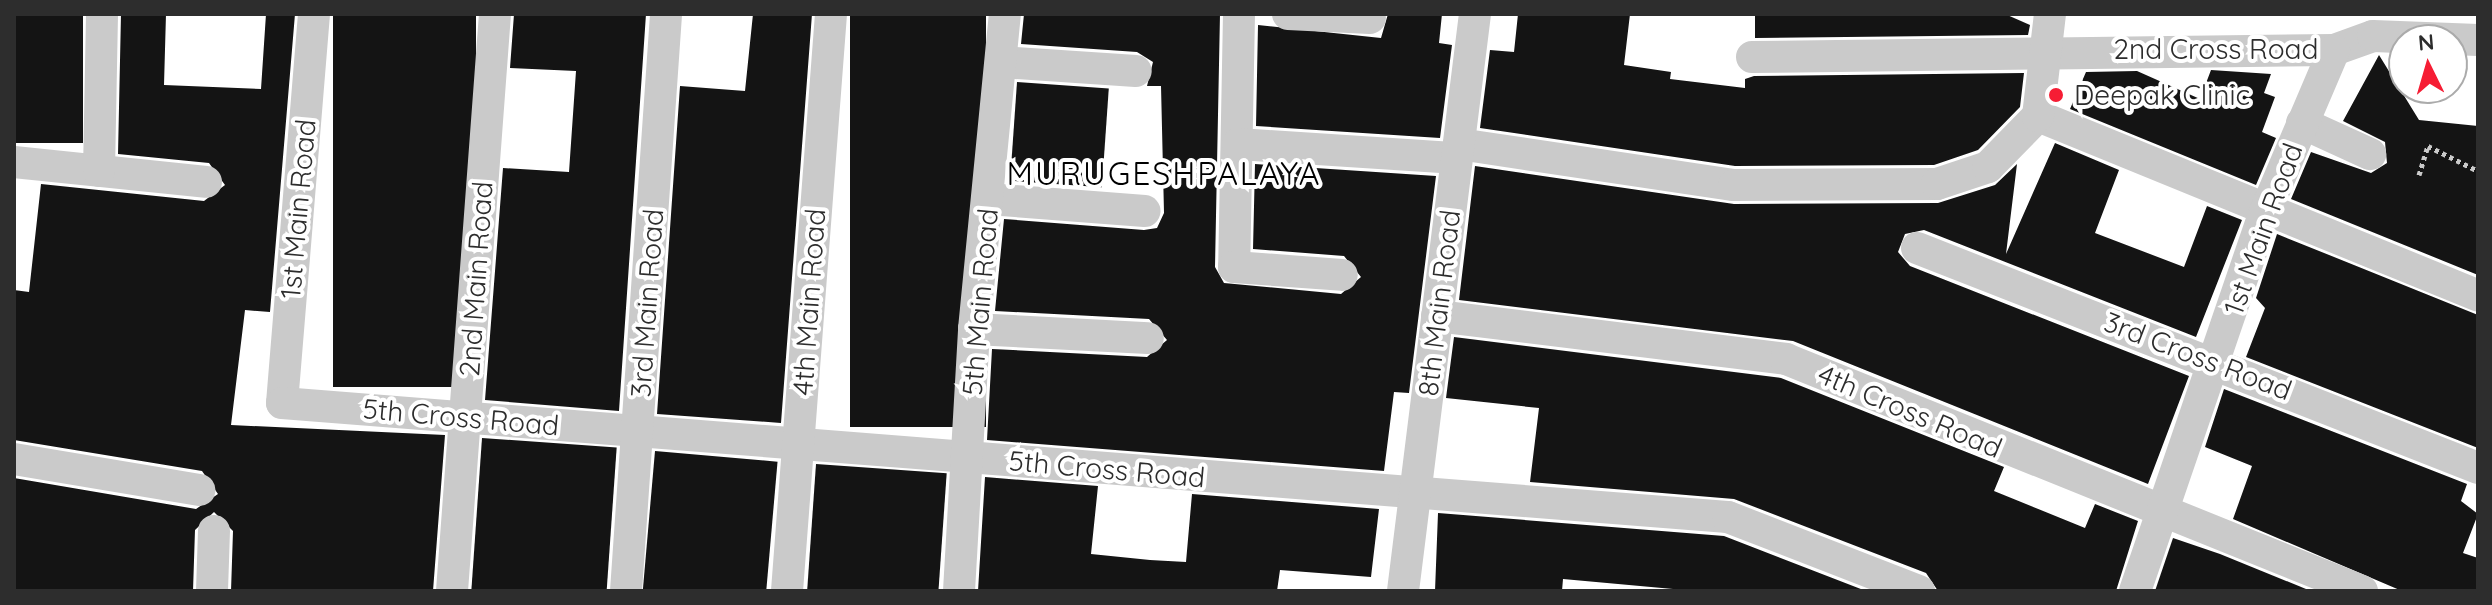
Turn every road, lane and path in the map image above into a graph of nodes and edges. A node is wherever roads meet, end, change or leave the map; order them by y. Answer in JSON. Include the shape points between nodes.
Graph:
{"nodes":[{"id":1,"x":102,"y":14,"type":"edge"},
{"id":2,"x":314,"y":14,"type":"edge"},
{"id":3,"x":495,"y":14,"type":"edge"},
{"id":4,"x":666,"y":14,"type":"edge"},
{"id":5,"x":831,"y":14,"type":"edge"},
{"id":6,"x":1005,"y":14,"type":"edge"},
{"id":7,"x":1239,"y":14,"type":"edge"},
{"id":8,"x":1288,"y":14,"type":"edge"},
{"id":9,"x":1475,"y":14,"type":"edge"},
{"id":10,"x":2050,"y":14,"type":"edge"},
{"id":11,"x":1370,"y":18,"type":"dead end"},
{"id":12,"x":2373,"y":25,"type":"edge"},
{"id":13,"x":2478,"y":40,"type":"edge"},
{"id":14,"x":2047,"y":48,"type":"junction"},
{"id":15,"x":2334,"y":50,"type":"junction"},
{"id":16,"x":1752,"y":57,"type":"dead end"},
{"id":17,"x":1001,"y":62,"type":"junction"},
{"id":18,"x":1136,"y":71,"type":"dead end"},
{"id":19,"x":2038,"y":116,"type":"junction"},
{"id":20,"x":2302,"y":123,"type":"junction"},
{"id":21,"x":1238,"y":144,"type":"junction"},
{"id":22,"x":1458,"y":151,"type":"junction"},
{"id":23,"x":2370,"y":154,"type":"dead end"},
{"id":24,"x":14,"y":162,"type":"edge"},
{"id":25,"x":99,"y":171,"type":"junction"},
{"id":26,"x":2478,"y":171,"type":"edge"},
{"id":27,"x":2419,"y":175,"type":"dead end"},
{"id":28,"x":206,"y":182,"type":"dead end"},
{"id":29,"x":988,"y":199,"type":"junction"},
{"id":30,"x":1145,"y":211,"type":"dead end"},
{"id":31,"x":2265,"y":212,"type":"junction"},
{"id":32,"x":1917,"y":248,"type":"dead end"},
{"id":33,"x":1342,"y":275,"type":"dead end"},
{"id":34,"x":2478,"y":296,"type":"edge"},
{"id":35,"x":1437,"y":316,"type":"junction"},
{"id":36,"x":974,"y":329,"type":"junction"},
{"id":37,"x":1148,"y":338,"type":"dead end"},
{"id":38,"x":2217,"y":362,"type":"junction"},
{"id":39,"x":282,"y":403,"type":"joint"},
{"id":40,"x":466,"y":418,"type":"junction"},
{"id":41,"x":639,"y":432,"type":"junction"},
{"id":42,"x":798,"y":445,"type":"junction"},
{"id":43,"x":969,"y":458,"type":"junction"},
{"id":44,"x":14,"y":459,"type":"edge"},
{"id":45,"x":2478,"y":468,"type":"edge"},
{"id":46,"x":199,"y":490,"type":"dead end"},
{"id":47,"x":1415,"y":494,"type":"junction"},
{"id":48,"x":2164,"y":516,"type":"junction"},
{"id":49,"x":214,"y":531,"type":"dead end"},
{"id":50,"x":212,"y":591,"type":"edge"},
{"id":51,"x":452,"y":591,"type":"edge"},
{"id":52,"x":626,"y":591,"type":"edge"},
{"id":53,"x":787,"y":591,"type":"edge"},
{"id":54,"x":959,"y":591,"type":"edge"},
{"id":55,"x":1403,"y":591,"type":"edge"},
{"id":56,"x":1919,"y":591,"type":"edge"},
{"id":57,"x":2135,"y":591,"type":"edge"},
{"id":58,"x":2362,"y":591,"type":"edge"}],
"edges":[{"from":1,"to":25,"type":"street"},
{"from":2,"to":39,"type":"street","name":"1st Main Road"},
{"from":3,"to":40,"type":"street","name":"2nd Main Road"},
{"from":4,"to":41,"type":"street","name":"3rd Main Road"},
{"from":5,"to":42,"type":"street","name":"4th Main Road"},
{"from":6,"to":17,"type":"street","name":"5th Main Road"},
{"from":7,"to":21,"type":"street"},
{"from":8,"to":11,"type":"street"},
{"from":9,"to":22,"type":"street","name":"8th Main Road"},
{"from":10,"to":14,"type":"street"},
{"from":12,"to":13,"type":"street","name":"2nd Cross Road"},
{"from":12,"to":15,"type":"street","name":"2nd Cross Road"},
{"from":14,"to":15,"type":"street","name":"2nd Cross Road"},
{"from":14,"to":16,"type":"street","name":"2nd Cross Road"},
{"from":14,"to":19,"type":"street"},
{"from":15,"to":20,"type":"street","name":"1st Main Road"},
{"from":17,"to":18,"type":"street"},
{"from":17,"to":29,"type":"street","name":"5th Main Road"},
{"from":19,"to":22,"type":"street","via":[[1988,167],[1937,184],[1734,185]]},
{"from":19,"to":31,"type":"street"},
{"from":20,"to":23,"type":"street"},
{"from":20,"to":31,"type":"street","name":"1st Main Road"},
{"from":21,"to":22,"type":"street"},
{"from":21,"to":33,"type":"street","via":[[1234,267]]},
{"from":22,"to":35,"type":"street","name":"8th Main Road"},
{"from":24,"to":25,"type":"street"},
{"from":25,"to":28,"type":"street"},
{"from":26,"to":27,"type":"path","via":[[2428,146]]},
{"from":29,"to":30,"type":"street"},
{"from":29,"to":36,"type":"street","name":"5th Main Road"},
{"from":31,"to":34,"type":"street"},
{"from":31,"to":38,"type":"street","name":"1st Main Road"},
{"from":32,"to":38,"type":"street","name":"3rd Cross Road"},
{"from":35,"to":47,"type":"street","name":"8th Main Road"},
{"from":35,"to":48,"type":"street","name":"4th Cross Road","via":[[1786,359]]},
{"from":36,"to":37,"type":"street"},
{"from":36,"to":43,"type":"street","name":"5th Main Road"},
{"from":38,"to":45,"type":"street","name":"3rd Cross Road"},
{"from":38,"to":48,"type":"street","name":"1st Main Road"},
{"from":39,"to":40,"type":"street","name":"5th Cross Road"},
{"from":40,"to":41,"type":"street","name":"5th Cross Road"},
{"from":40,"to":51,"type":"street","name":"2nd Main Road"},
{"from":41,"to":42,"type":"street","name":"5th Cross Road"},
{"from":41,"to":52,"type":"street","name":"3rd Main Road"},
{"from":42,"to":43,"type":"street","name":"5th Cross Road"},
{"from":42,"to":53,"type":"street","name":"4th Main Road"},
{"from":43,"to":47,"type":"street","name":"5th Cross Road"},
{"from":43,"to":54,"type":"street","name":"5th Main Road"},
{"from":44,"to":46,"type":"street"},
{"from":47,"to":55,"type":"street","name":"8th Main Road"},
{"from":47,"to":56,"type":"street","name":"5th Cross Road","via":[[1728,517]]},
{"from":48,"to":57,"type":"street","name":"1st Main Road"},
{"from":48,"to":58,"type":"street","name":"4th Cross Road"},
{"from":49,"to":50,"type":"street"}]}
